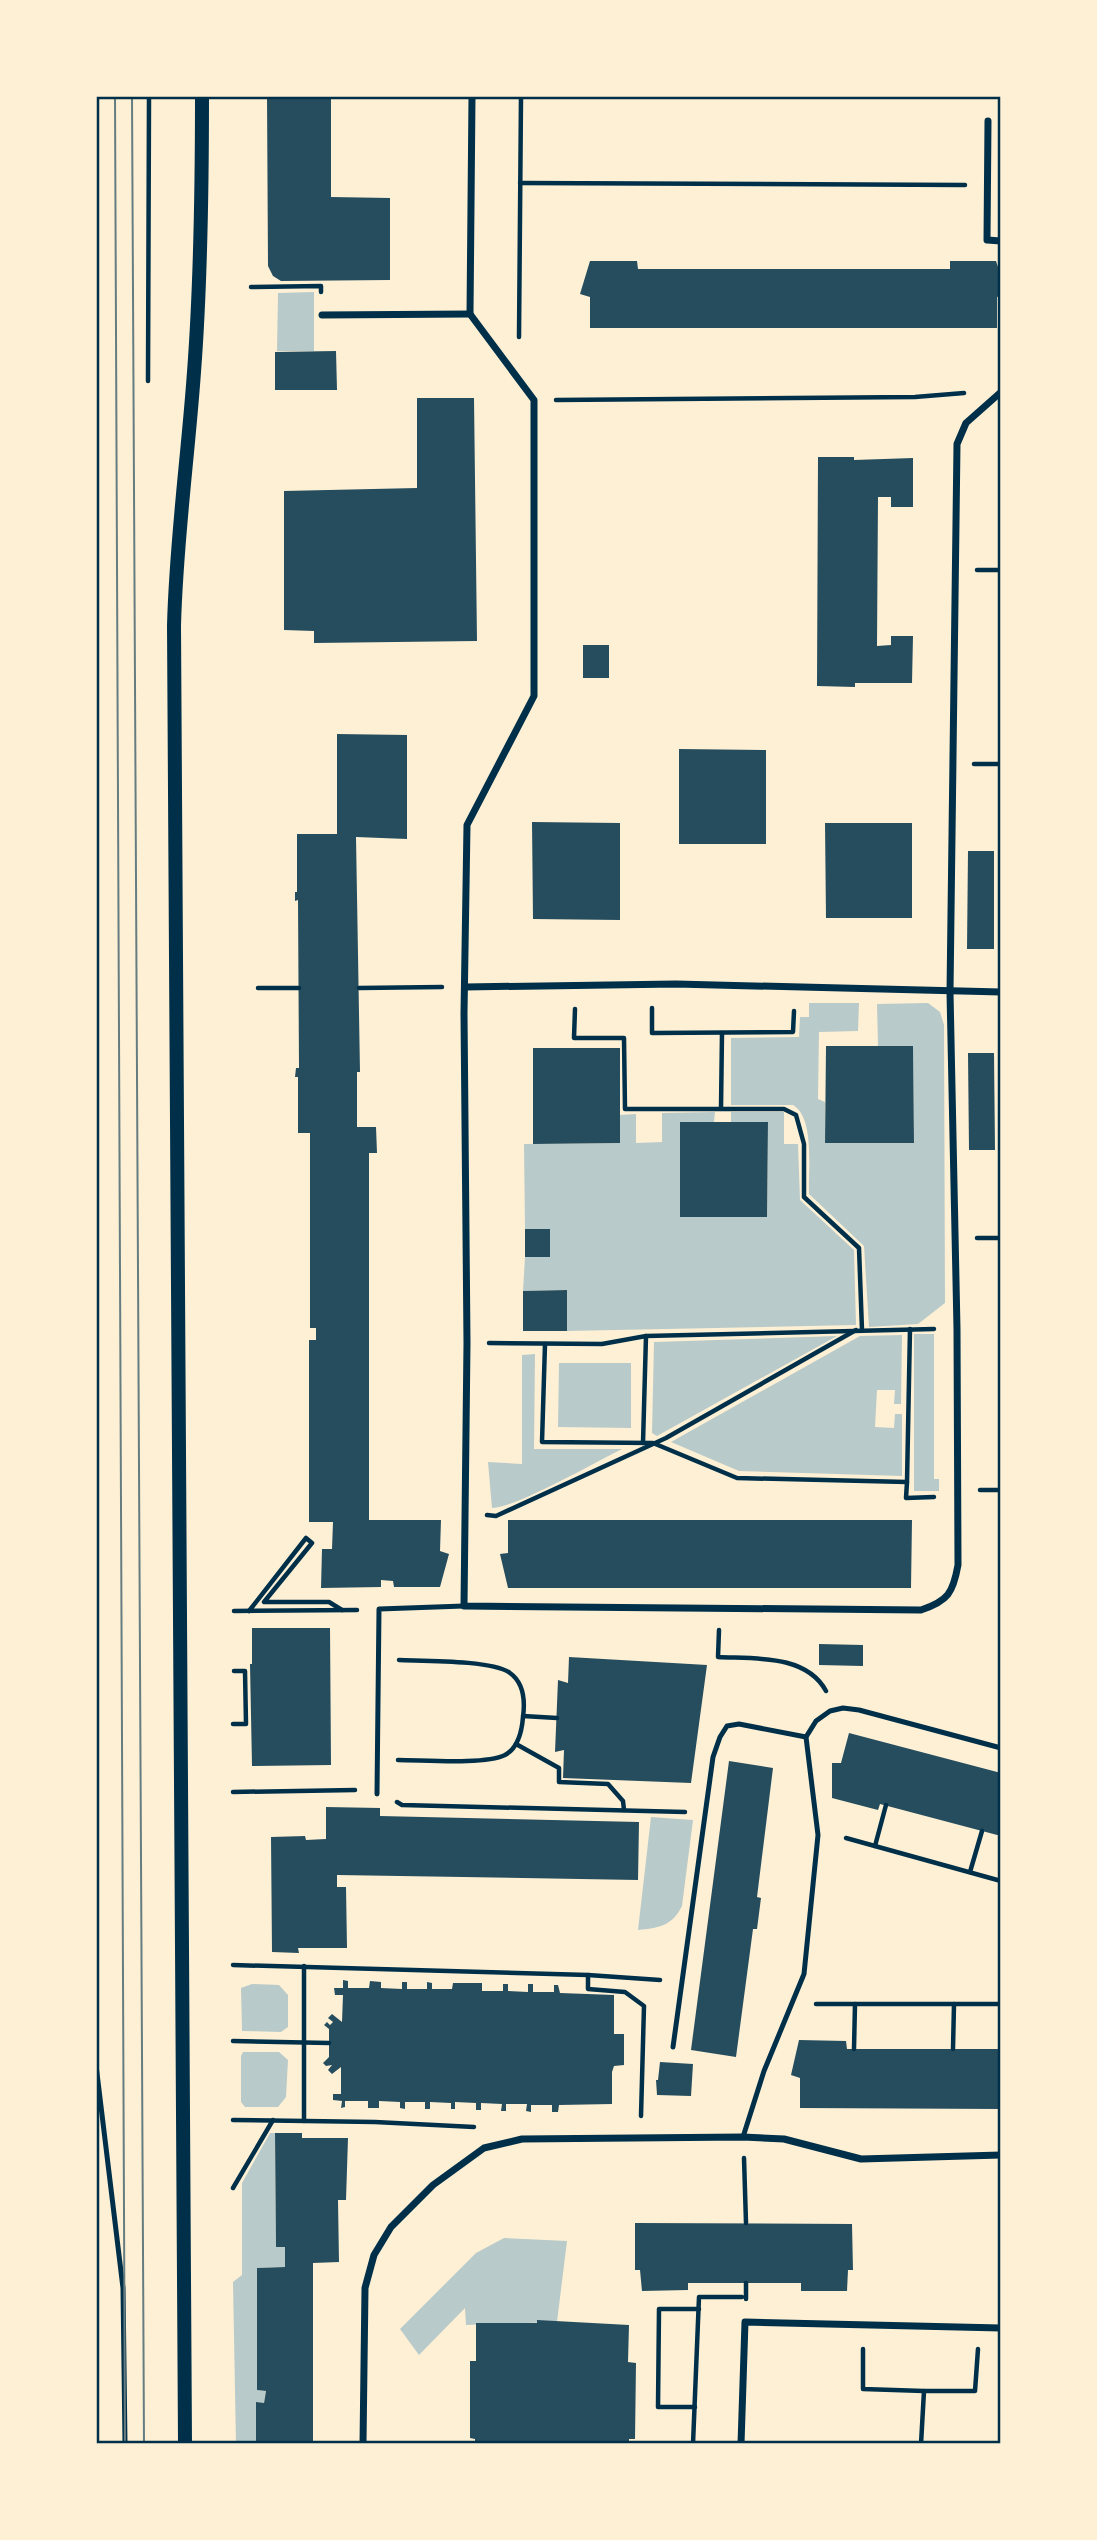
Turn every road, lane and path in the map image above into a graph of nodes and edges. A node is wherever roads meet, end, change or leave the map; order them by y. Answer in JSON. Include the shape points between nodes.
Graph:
{"nodes":[{"id":1,"x":149,"y":96,"type":"edge"},
{"id":2,"x":202,"y":96,"type":"edge"},
{"id":3,"x":472,"y":96,"type":"edge"},
{"id":4,"x":521,"y":96,"type":"edge"},
{"id":5,"x":988,"y":121,"type":"dead end"},
{"id":6,"x":520,"y":183,"type":"junction"},
{"id":7,"x":987,"y":185,"type":"junction"},
{"id":8,"x":1001,"y":242,"type":"edge"},
{"id":9,"x":251,"y":287,"type":"dead end"},
{"id":10,"x":470,"y":314,"type":"junction"},
{"id":11,"x":322,"y":315,"type":"joint"},
{"id":12,"x":518,"y":380,"type":"junction"},
{"id":13,"x":148,"y":381,"type":"dead end"},
{"id":14,"x":1001,"y":392,"type":"edge"},
{"id":15,"x":976,"y":393,"type":"dead end"},
{"id":16,"x":534,"y":400,"type":"junction"},
{"id":17,"x":465,"y":987,"type":"junction"},
{"id":18,"x":258,"y":988,"type":"dead end"},
{"id":19,"x":299,"y":988,"type":"dead end"},
{"id":20,"x":359,"y":988,"type":"dead end"},
{"id":21,"x":950,"y":992,"type":"junction"},
{"id":22,"x":1001,"y":992,"type":"edge"},
{"id":23,"x":576,"y":1000,"type":"dead end"},
{"id":24,"x":652,"y":1000,"type":"dead end"},
{"id":25,"x":794,"y":1000,"type":"dead end"},
{"id":26,"x":722,"y":1032,"type":"junction"},
{"id":27,"x":722,"y":1108,"type":"junction"},
{"id":28,"x":967,"y":1238,"type":"dead end"},
{"id":29,"x":1001,"y":1238,"type":"edge"},
{"id":30,"x":911,"y":1329,"type":"junction"},
{"id":31,"x":957,"y":1329,"type":"junction"},
{"id":32,"x":859,"y":1330,"type":"junction"},
{"id":33,"x":646,"y":1336,"type":"junction"},
{"id":34,"x":467,"y":1343,"type":"junction"},
{"id":35,"x":545,"y":1343,"type":"junction"},
{"id":36,"x":643,"y":1443,"type":"junction"},
{"id":37,"x":653,"y":1443,"type":"junction"},
{"id":38,"x":907,"y":1482,"type":"junction"},
{"id":39,"x":958,"y":1497,"type":"junction"},
{"id":40,"x":465,"y":1515,"type":"junction"},
{"id":41,"x":464,"y":1606,"type":"junction"},
{"id":42,"x":379,"y":1609,"type":"junction"},
{"id":43,"x":342,"y":1610,"type":"junction"},
{"id":44,"x":234,"y":1611,"type":"dead end"},
{"id":45,"x":248,"y":1611,"type":"junction"},
{"id":46,"x":719,"y":1619,"type":"dead end"},
{"id":47,"x":399,"y":1660,"type":"dead end"},
{"id":48,"x":234,"y":1671,"type":"dead end"},
{"id":49,"x":830,"y":1711,"type":"junction"},
{"id":50,"x":523,"y":1716,"type":"junction"},
{"id":51,"x":557,"y":1718,"type":"dead end"},
{"id":52,"x":233,"y":1724,"type":"dead end"},
{"id":53,"x":806,"y":1737,"type":"junction"},
{"id":54,"x":516,"y":1744,"type":"junction"},
{"id":55,"x":1001,"y":1748,"type":"edge"},
{"id":56,"x":397,"y":1760,"type":"dead end"},
{"id":57,"x":233,"y":1792,"type":"dead end"},
{"id":58,"x":377,"y":1794,"type":"junction"},
{"id":59,"x":886,"y":1805,"type":"dead end"},
{"id":60,"x":624,"y":1810,"type":"junction"},
{"id":61,"x":676,"y":1812,"type":"dead end"},
{"id":62,"x":982,"y":1831,"type":"dead end"},
{"id":63,"x":846,"y":1838,"type":"dead end"},
{"id":64,"x":875,"y":1846,"type":"junction"},
{"id":65,"x":970,"y":1872,"type":"junction"},
{"id":66,"x":1001,"y":1881,"type":"edge"},
{"id":67,"x":233,"y":1965,"type":"dead end"},
{"id":68,"x":304,"y":1966,"type":"junction"},
{"id":69,"x":588,"y":1975,"type":"junction"},
{"id":70,"x":682,"y":1982,"type":"junction"},
{"id":71,"x":803,"y":2004,"type":"dead end"},
{"id":72,"x":855,"y":2004,"type":"junction"},
{"id":73,"x":954,"y":2004,"type":"junction"},
{"id":74,"x":1001,"y":2004,"type":"edge"},
{"id":75,"x":233,"y":2041,"type":"dead end"},
{"id":76,"x":304,"y":2043,"type":"junction"},
{"id":77,"x":329,"y":2043,"type":"dead end"},
{"id":78,"x":673,"y":2047,"type":"dead end"},
{"id":79,"x":854,"y":2049,"type":"dead end"},
{"id":80,"x":953,"y":2049,"type":"dead end"},
{"id":81,"x":96,"y":2065,"type":"edge"},
{"id":82,"x":233,"y":2120,"type":"dead end"},
{"id":83,"x":273,"y":2120,"type":"junction"},
{"id":84,"x":304,"y":2121,"type":"junction"},
{"id":85,"x":475,"y":2127,"type":"dead end"},
{"id":86,"x":743,"y":2137,"type":"junction"},
{"id":87,"x":641,"y":2138,"type":"junction"},
{"id":88,"x":1001,"y":2155,"type":"edge"},
{"id":89,"x":233,"y":2188,"type":"dead end"},
{"id":90,"x":746,"y":2223,"type":"dead end"},
{"id":91,"x":746,"y":2298,"type":"dead end"},
{"id":92,"x":699,"y":2309,"type":"junction"},
{"id":93,"x":863,"y":2324,"type":"junction"},
{"id":94,"x":979,"y":2327,"type":"junction"},
{"id":95,"x":1001,"y":2328,"type":"edge"},
{"id":96,"x":924,"y":2391,"type":"junction"},
{"id":97,"x":695,"y":2407,"type":"junction"},
{"id":98,"x":125,"y":2444,"type":"edge"},
{"id":99,"x":185,"y":2444,"type":"edge"},
{"id":100,"x":363,"y":2444,"type":"edge"},
{"id":101,"x":694,"y":2444,"type":"edge"},
{"id":102,"x":741,"y":2444,"type":"edge"},
{"id":103,"x":921,"y":2444,"type":"edge"}],
"edges":[{"from":1,"to":13,"type":"path"},
{"from":2,"to":99,"type":"main road","via":[[200,269],[174,626]]},
{"from":3,"to":10,"type":"street"},
{"from":4,"to":6,"type":"path"},
{"from":5,"to":7,"type":"street"},
{"from":6,"to":7,"type":"path"},
{"from":6,"to":12,"type":"path"},
{"from":7,"to":8,"type":"street","via":[[987,240]]},
{"from":9,"to":11,"type":"path","via":[[321,286]]},
{"from":10,"to":11,"type":"street"},
{"from":10,"to":12,"type":"street"},
{"from":12,"to":16,"type":"street"},
{"from":14,"to":21,"type":"street","via":[[966,424],[957,444]]},
{"from":15,"to":16,"type":"path"},
{"from":16,"to":17,"type":"street","via":[[534,696],[467,825]]},
{"from":17,"to":20,"type":"path"},
{"from":17,"to":21,"type":"street","via":[[676,984]]},
{"from":17,"to":34,"type":"street"},
{"from":18,"to":19,"type":"path"},
{"from":21,"to":22,"type":"street"},
{"from":21,"to":31,"type":"street"},
{"from":23,"to":27,"type":"path","via":[[575,1038],[624,1038],[625,1109]]},
{"from":24,"to":26,"type":"path","via":[[652,1033]]},
{"from":25,"to":26,"type":"path","via":[[793,1032]]},
{"from":26,"to":27,"type":"path"},
{"from":27,"to":32,"type":"path","via":[[784,1109],[796,1115],[804,1144],[804,1197],[859,1248]]},
{"from":28,"to":29,"type":"path"},
{"from":30,"to":31,"type":"path"},
{"from":30,"to":32,"type":"path"},
{"from":30,"to":38,"type":"path"},
{"from":31,"to":39,"type":"street"},
{"from":32,"to":33,"type":"path"},
{"from":32,"to":37,"type":"path"},
{"from":33,"to":35,"type":"path","via":[[603,1344]]},
{"from":33,"to":36,"type":"path"},
{"from":34,"to":35,"type":"path"},
{"from":34,"to":40,"type":"street"},
{"from":35,"to":36,"type":"path","via":[[542,1442]]},
{"from":36,"to":37,"type":"path"},
{"from":37,"to":38,"type":"path","via":[[737,1478]]},
{"from":37,"to":40,"type":"path","via":[[496,1516]]},
{"from":38,"to":39,"type":"path","via":[[906,1497]]},
{"from":39,"to":41,"type":"street","via":[[955,1582],[948,1597],[921,1610]]},
{"from":40,"to":41,"type":"street"},
{"from":41,"to":42,"type":"lane"},
{"from":42,"to":43,"type":"path"},
{"from":42,"to":58,"type":"lane"},
{"from":43,"to":45,"type":"path"},
{"from":43,"to":45,"type":"path","via":[[329,1602],[264,1602],[312,1542],[306,1538]]},
{"from":44,"to":45,"type":"path"},
{"from":46,"to":49,"type":"path","via":[[718,1657],[796,1665],[821,1682]]},
{"from":47,"to":50,"type":"path","via":[[492,1666],[510,1672],[524,1693]]},
{"from":48,"to":52,"type":"path","via":[[245,1671],[248,1699],[246,1724]]},
{"from":49,"to":53,"type":"lane","via":[[816,1721]]},
{"from":49,"to":55,"type":"lane","via":[[859,1710]]},
{"from":50,"to":51,"type":"path"},
{"from":50,"to":54,"type":"path"},
{"from":53,"to":70,"type":"lane","via":[[739,1724],[727,1726],[720,1737],[711,1769]]},
{"from":53,"to":86,"type":"lane","via":[[818,1835],[804,1974]]},
{"from":54,"to":56,"type":"path","via":[[507,1754],[489,1760]]},
{"from":54,"to":60,"type":"path","via":[[559,1768],[559,1782],[608,1784],[623,1801]]},
{"from":57,"to":58,"type":"path","via":[[350,1789]]},
{"from":58,"to":60,"type":"path","via":[[402,1805]]},
{"from":59,"to":64,"type":"path"},
{"from":60,"to":61,"type":"path"},
{"from":62,"to":65,"type":"path"},
{"from":63,"to":64,"type":"path"},
{"from":64,"to":65,"type":"path"},
{"from":65,"to":66,"type":"path"},
{"from":67,"to":68,"type":"path"},
{"from":68,"to":69,"type":"path"},
{"from":68,"to":76,"type":"path"},
{"from":69,"to":70,"type":"path"},
{"from":69,"to":87,"type":"path","via":[[588,1989],[625,1992],[644,2006]]},
{"from":70,"to":78,"type":"lane"},
{"from":71,"to":72,"type":"path"},
{"from":72,"to":73,"type":"path"},
{"from":72,"to":79,"type":"path"},
{"from":73,"to":74,"type":"path"},
{"from":73,"to":80,"type":"path"},
{"from":75,"to":76,"type":"path"},
{"from":76,"to":77,"type":"path"},
{"from":76,"to":84,"type":"path"},
{"from":81,"to":98,"type":"lane","via":[[123,2288]]},
{"from":82,"to":83,"type":"path"},
{"from":83,"to":84,"type":"path"},
{"from":83,"to":89,"type":"path"},
{"from":84,"to":85,"type":"path"},
{"from":86,"to":87,"type":"street"},
{"from":86,"to":88,"type":"street","via":[[784,2140],[861,2159]]},
{"from":86,"to":90,"type":"path"},
{"from":87,"to":100,"type":"street","via":[[522,2139],[484,2148],[433,2185],[391,2227],[374,2255],[365,2288]]},
{"from":91,"to":92,"type":"path","via":[[699,2297]]},
{"from":92,"to":97,"type":"path"},
{"from":92,"to":97,"type":"path","via":[[659,2309],[658,2407]]},
{"from":93,"to":94,"type":"street"},
{"from":93,"to":96,"type":"path","via":[[863,2389]]},
{"from":93,"to":102,"type":"street","via":[[745,2322]]},
{"from":94,"to":95,"type":"street"},
{"from":94,"to":96,"type":"path","via":[[975,2390]]},
{"from":96,"to":103,"type":"path"},
{"from":97,"to":101,"type":"path"}]}
